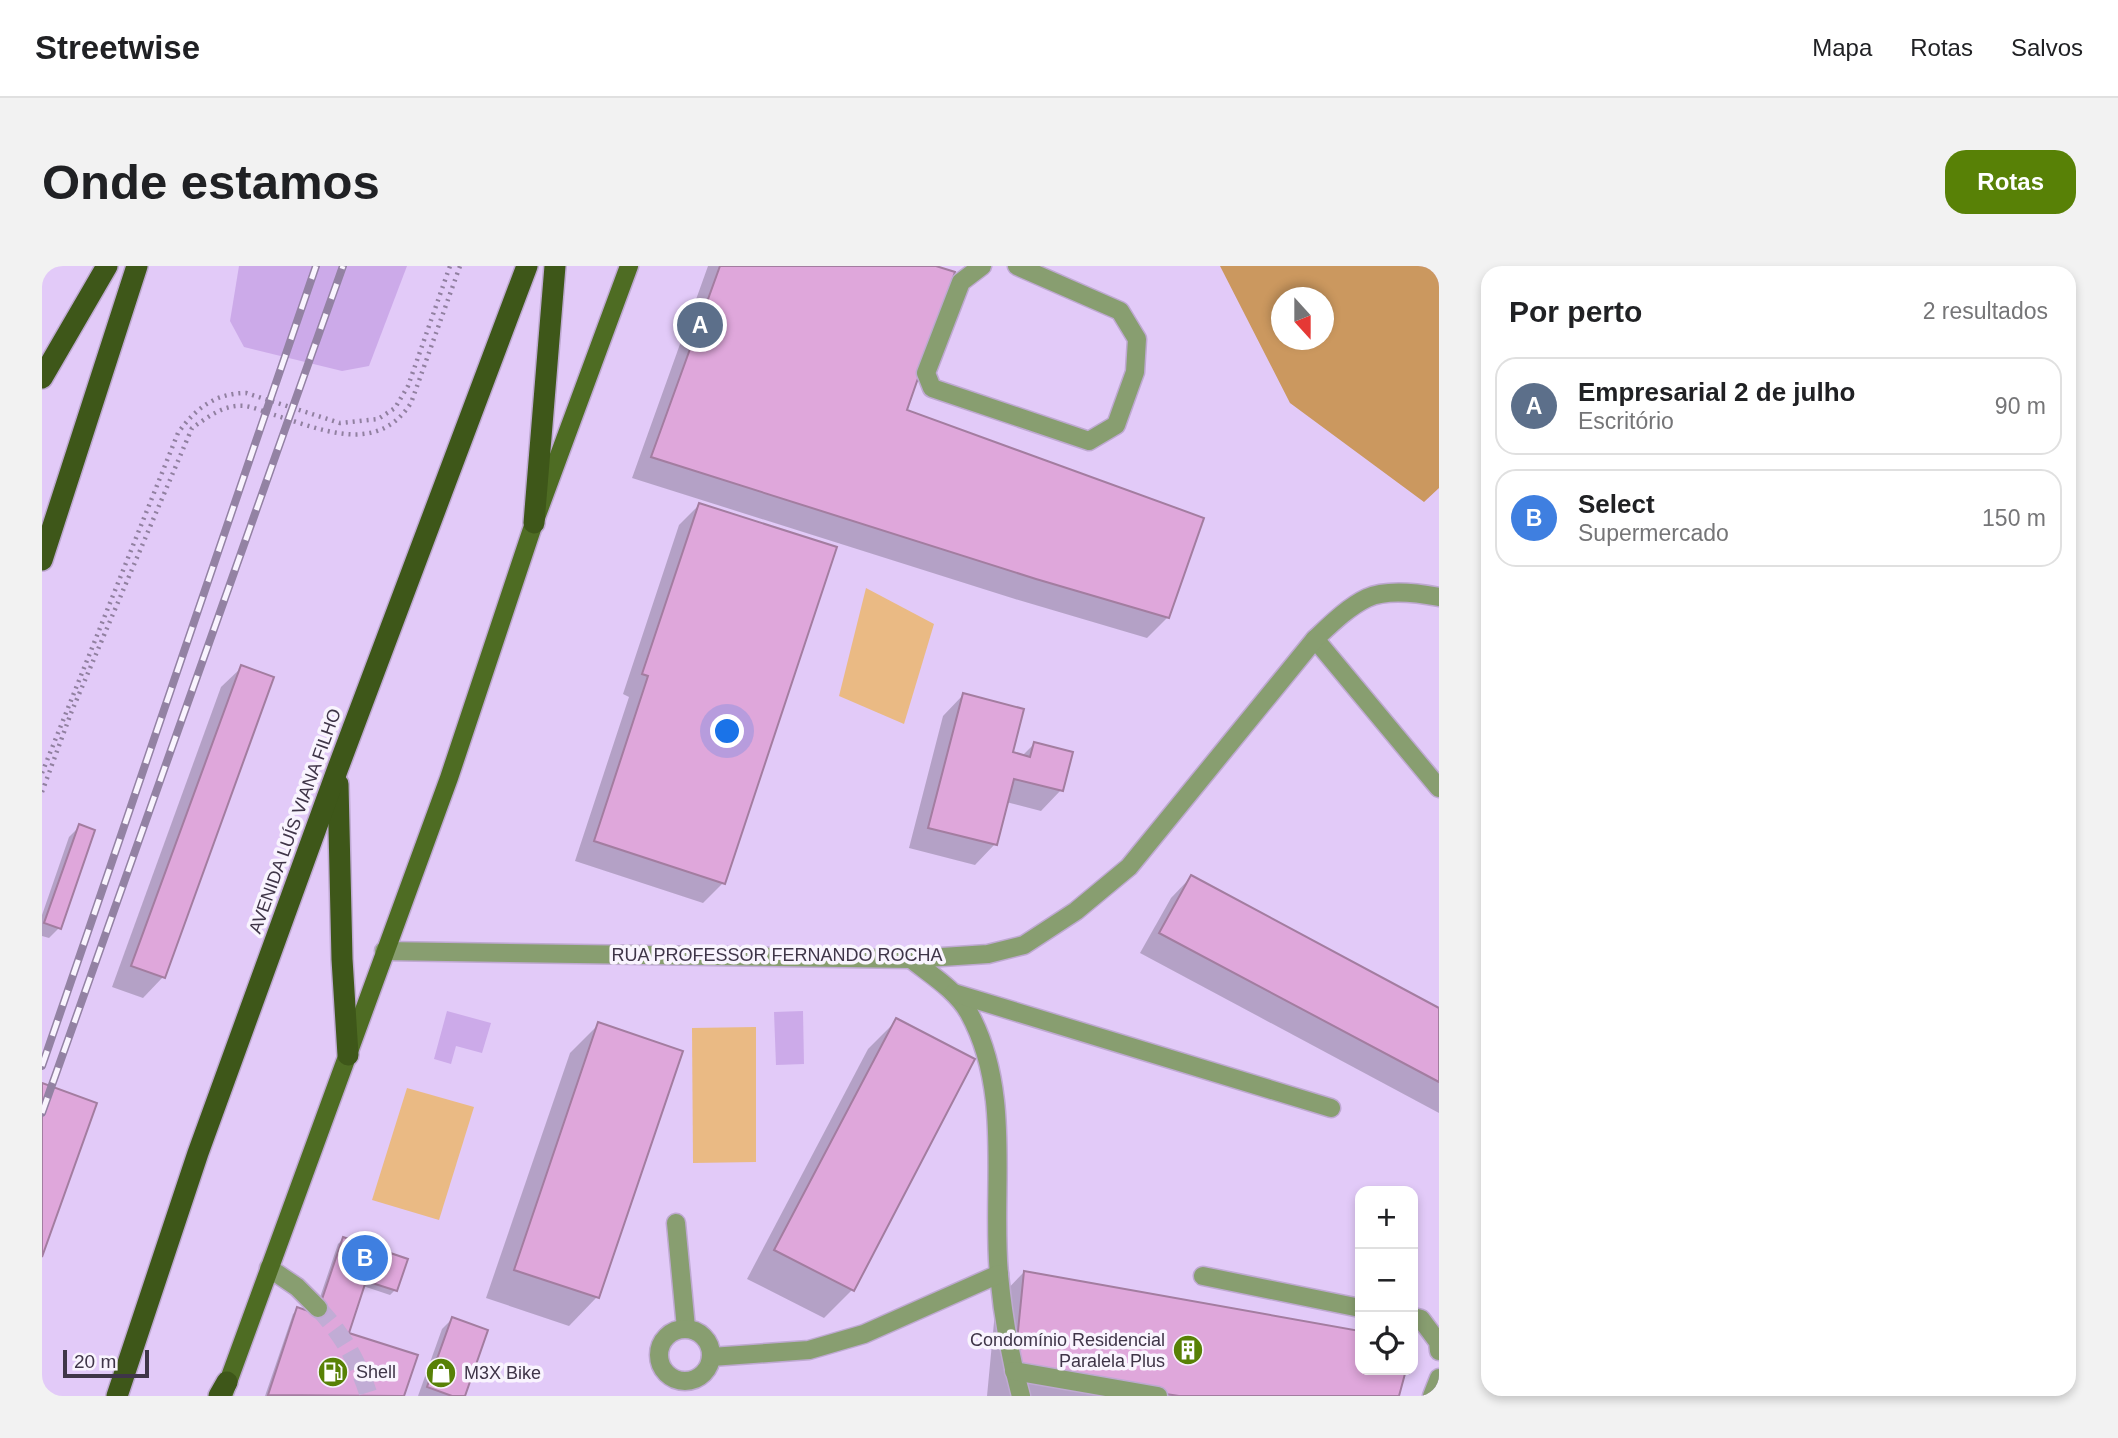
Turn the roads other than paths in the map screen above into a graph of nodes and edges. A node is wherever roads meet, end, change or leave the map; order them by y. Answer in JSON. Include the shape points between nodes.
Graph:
{"nodes":[{"id":1,"x":107,"y":266,"type":"edge"},
{"id":2,"x":137,"y":266,"type":"edge"},
{"id":3,"x":527,"y":266,"type":"edge"},
{"id":4,"x":555,"y":266,"type":"edge"},
{"id":5,"x":982,"y":266,"type":"edge"},
{"id":6,"x":1017,"y":266,"type":"edge"},
{"id":7,"x":630,"y":270,"type":"edge"},
{"id":8,"x":42,"y":378,"type":"edge"},
{"id":9,"x":534,"y":523,"type":"junction"},
{"id":10,"x":42,"y":560,"type":"edge"},
{"id":11,"x":1439,"y":597,"type":"edge"},
{"id":12,"x":1315,"y":639,"type":"junction"},
{"id":13,"x":338,"y":768,"type":"junction"},
{"id":14,"x":1439,"y":788,"type":"edge"},
{"id":15,"x":384,"y":951,"type":"junction"},
{"id":16,"x":911,"y":959,"type":"junction"},
{"id":17,"x":954,"y":993,"type":"junction"},
{"id":18,"x":348,"y":1055,"type":"junction"},
{"id":19,"x":1331,"y":1108,"type":"dead end"},
{"id":20,"x":676,"y":1223,"type":"dead end"},
{"id":21,"x":269,"y":1268,"type":"junction"},
{"id":22,"x":999,"y":1274,"type":"junction"},
{"id":23,"x":1203,"y":1276,"type":"dead end"},
{"id":24,"x":1355,"y":1307,"type":"edge"},
{"id":25,"x":318,"y":1308,"type":"tunnel mouth"},
{"id":26,"x":1418,"y":1318,"type":"edge"},
{"id":27,"x":686,"y":1328,"type":"junction"},
{"id":28,"x":1439,"y":1351,"type":"edge"},
{"id":29,"x":711,"y":1357,"type":"junction"},
{"id":30,"x":1014,"y":1371,"type":"junction"},
{"id":31,"x":1439,"y":1378,"type":"edge"},
{"id":32,"x":223,"y":1391,"type":"edge"},
{"id":33,"x":117,"y":1396,"type":"edge"},
{"id":34,"x":1021,"y":1396,"type":"edge"},
{"id":35,"x":1158,"y":1396,"type":"edge"},
{"id":36,"x":1432,"y":1396,"type":"edge"}],
"edges":[{"from":1,"to":8,"type":"highway"},
{"from":2,"to":10,"type":"highway"},
{"from":3,"to":13,"type":"highway","name":"AVENIDA LUÍS VIANA FILHO"},
{"from":4,"to":9,"type":"highway"},
{"from":5,"to":6,"type":"street","via":[[961,282],[926,373],[932,387],[1089,441],[1116,425],[1135,372],[1138,339],[1120,312]]},
{"from":7,"to":9,"type":"main road"},
{"from":9,"to":15,"type":"main road","via":[[449,778]]},
{"from":11,"to":12,"type":"street","name":"RUA PROFESSOR FERNANDO ROCHA","via":[[1409,592],[1368,597]]},
{"from":12,"to":14,"type":"street"},
{"from":12,"to":16,"type":"street","name":"RUA PROFESSOR FERNANDO ROCHA","via":[[1129,867],[1076,911],[1024,944],[988,954]]},
{"from":13,"to":18,"type":"highway"},
{"from":13,"to":33,"type":"highway","name":"AVENIDA LUÍS VIANA FILHO","via":[[198,1153]]},
{"from":15,"to":16,"type":"street","name":"RUA PROFESSOR FERNANDO ROCHA"},
{"from":15,"to":18,"type":"main road"},
{"from":16,"to":17,"type":"street"},
{"from":17,"to":19,"type":"street"},
{"from":17,"to":22,"type":"street","via":[[969,1013],[996,1096]]},
{"from":18,"to":21,"type":"main road"},
{"from":20,"to":27,"type":"street"},
{"from":21,"to":25,"type":"street"},
{"from":21,"to":32,"type":"main road"},
{"from":22,"to":29,"type":"street","via":[[864,1334],[809,1350]]},
{"from":22,"to":30,"type":"street"},
{"from":23,"to":24,"type":"street"},
{"from":26,"to":28,"type":"street","via":[[1438,1342]]},
{"from":27,"to":29,"type":"street","via":[[707,1340]]},
{"from":27,"to":29,"type":"street","via":[[664,1340],[659,1356],[666,1372],[689,1381],[704,1372]]},
{"from":30,"to":34,"type":"street"},
{"from":30,"to":35,"type":"street"},
{"from":31,"to":36,"type":"street"}]}
